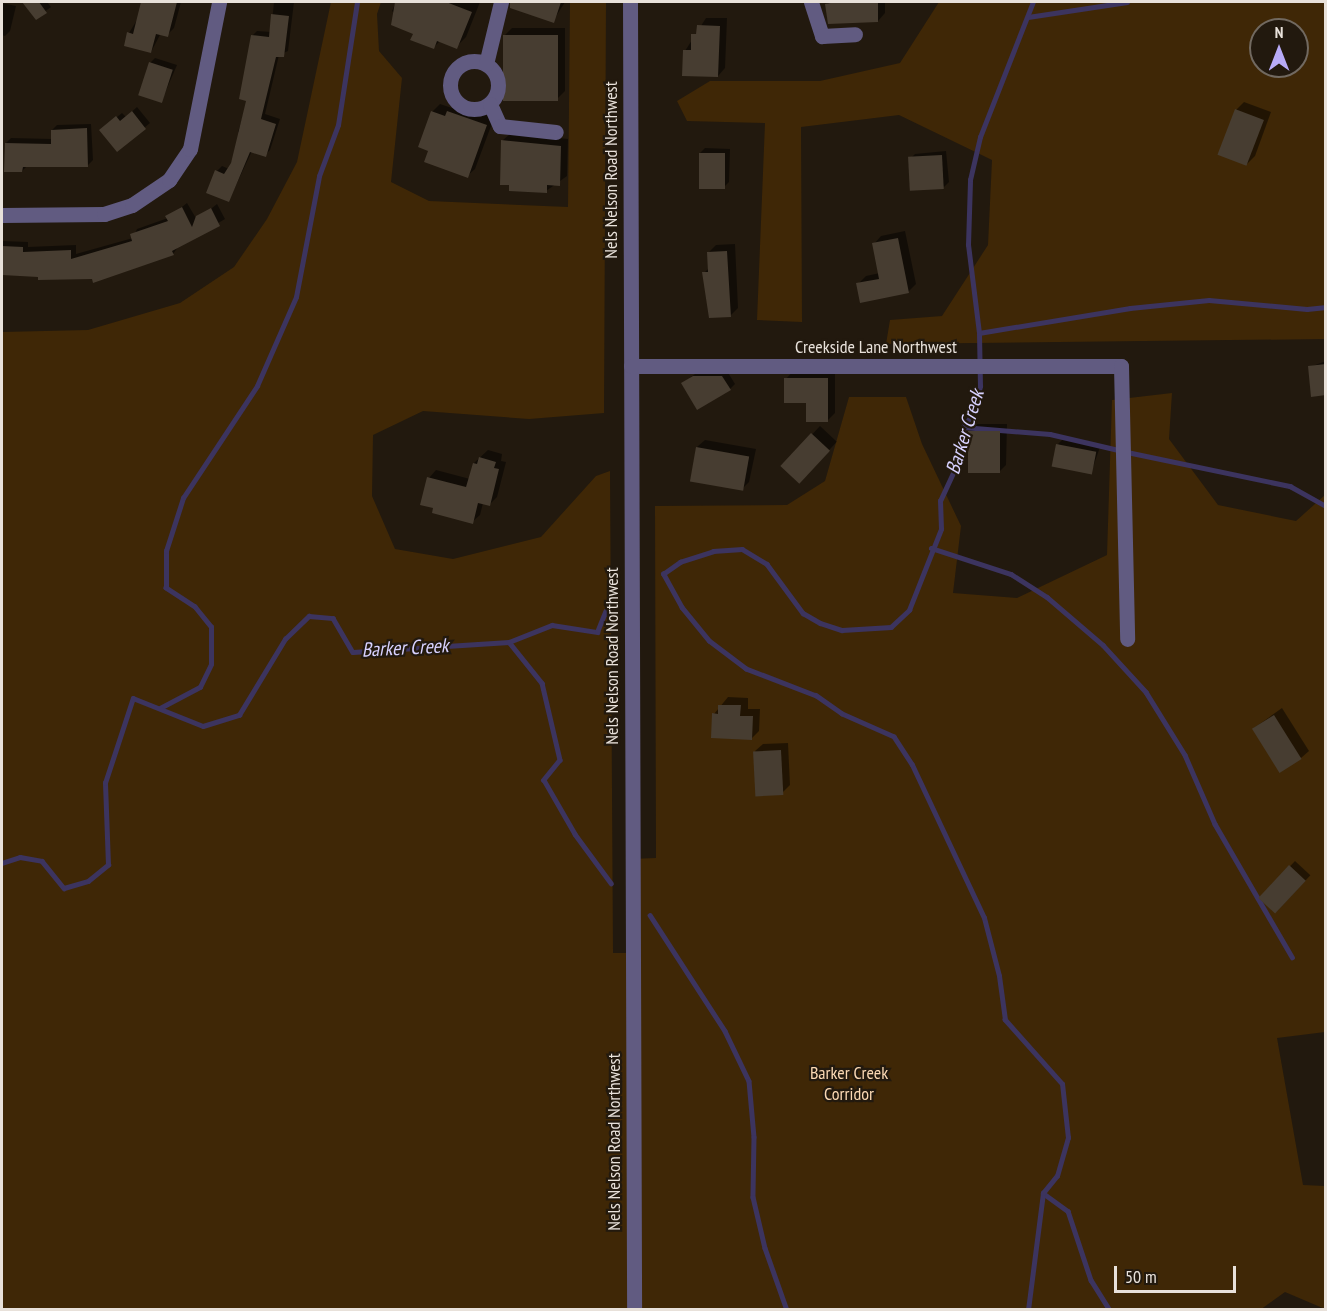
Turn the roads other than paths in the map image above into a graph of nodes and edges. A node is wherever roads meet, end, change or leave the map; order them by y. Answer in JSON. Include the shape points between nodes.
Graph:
{"nodes":[{"id":1,"x":219,"y":2,"type":"edge"},
{"id":2,"x":501,"y":2,"type":"edge"},
{"id":3,"x":630,"y":2,"type":"edge"},
{"id":4,"x":811,"y":2,"type":"edge"},
{"id":5,"x":855,"y":34,"type":"dead end"},
{"id":6,"x":486,"y":64,"type":"junction"},
{"id":7,"x":490,"y":104,"type":"junction"},
{"id":8,"x":556,"y":132,"type":"dead end"},
{"id":9,"x":2,"y":215,"type":"edge"},
{"id":10,"x":631,"y":366,"type":"junction"},
{"id":11,"x":1127,"y":639,"type":"dead end"},
{"id":12,"x":634,"y":1310,"type":"edge"}],
"edges":[{"from":1,"to":9,"type":"street","via":[[190,149],[169,180],[132,205],[104,214]]},
{"from":2,"to":6,"type":"street"},
{"from":3,"to":10,"type":"street","name":"Nels Nelson Road Northwest"},
{"from":4,"to":5,"type":"street","via":[[822,36]]},
{"from":6,"to":7,"type":"street","via":[[498,83]]},
{"from":6,"to":7,"type":"street","via":[[462,63],[451,75],[450,92],[466,109]]},
{"from":7,"to":8,"type":"street","via":[[500,126]]},
{"from":10,"to":11,"type":"street","name":"Creekside Lane Northwest","via":[[1122,366]]},
{"from":10,"to":12,"type":"street","name":"Nels Nelson Road Northwest"}]}
